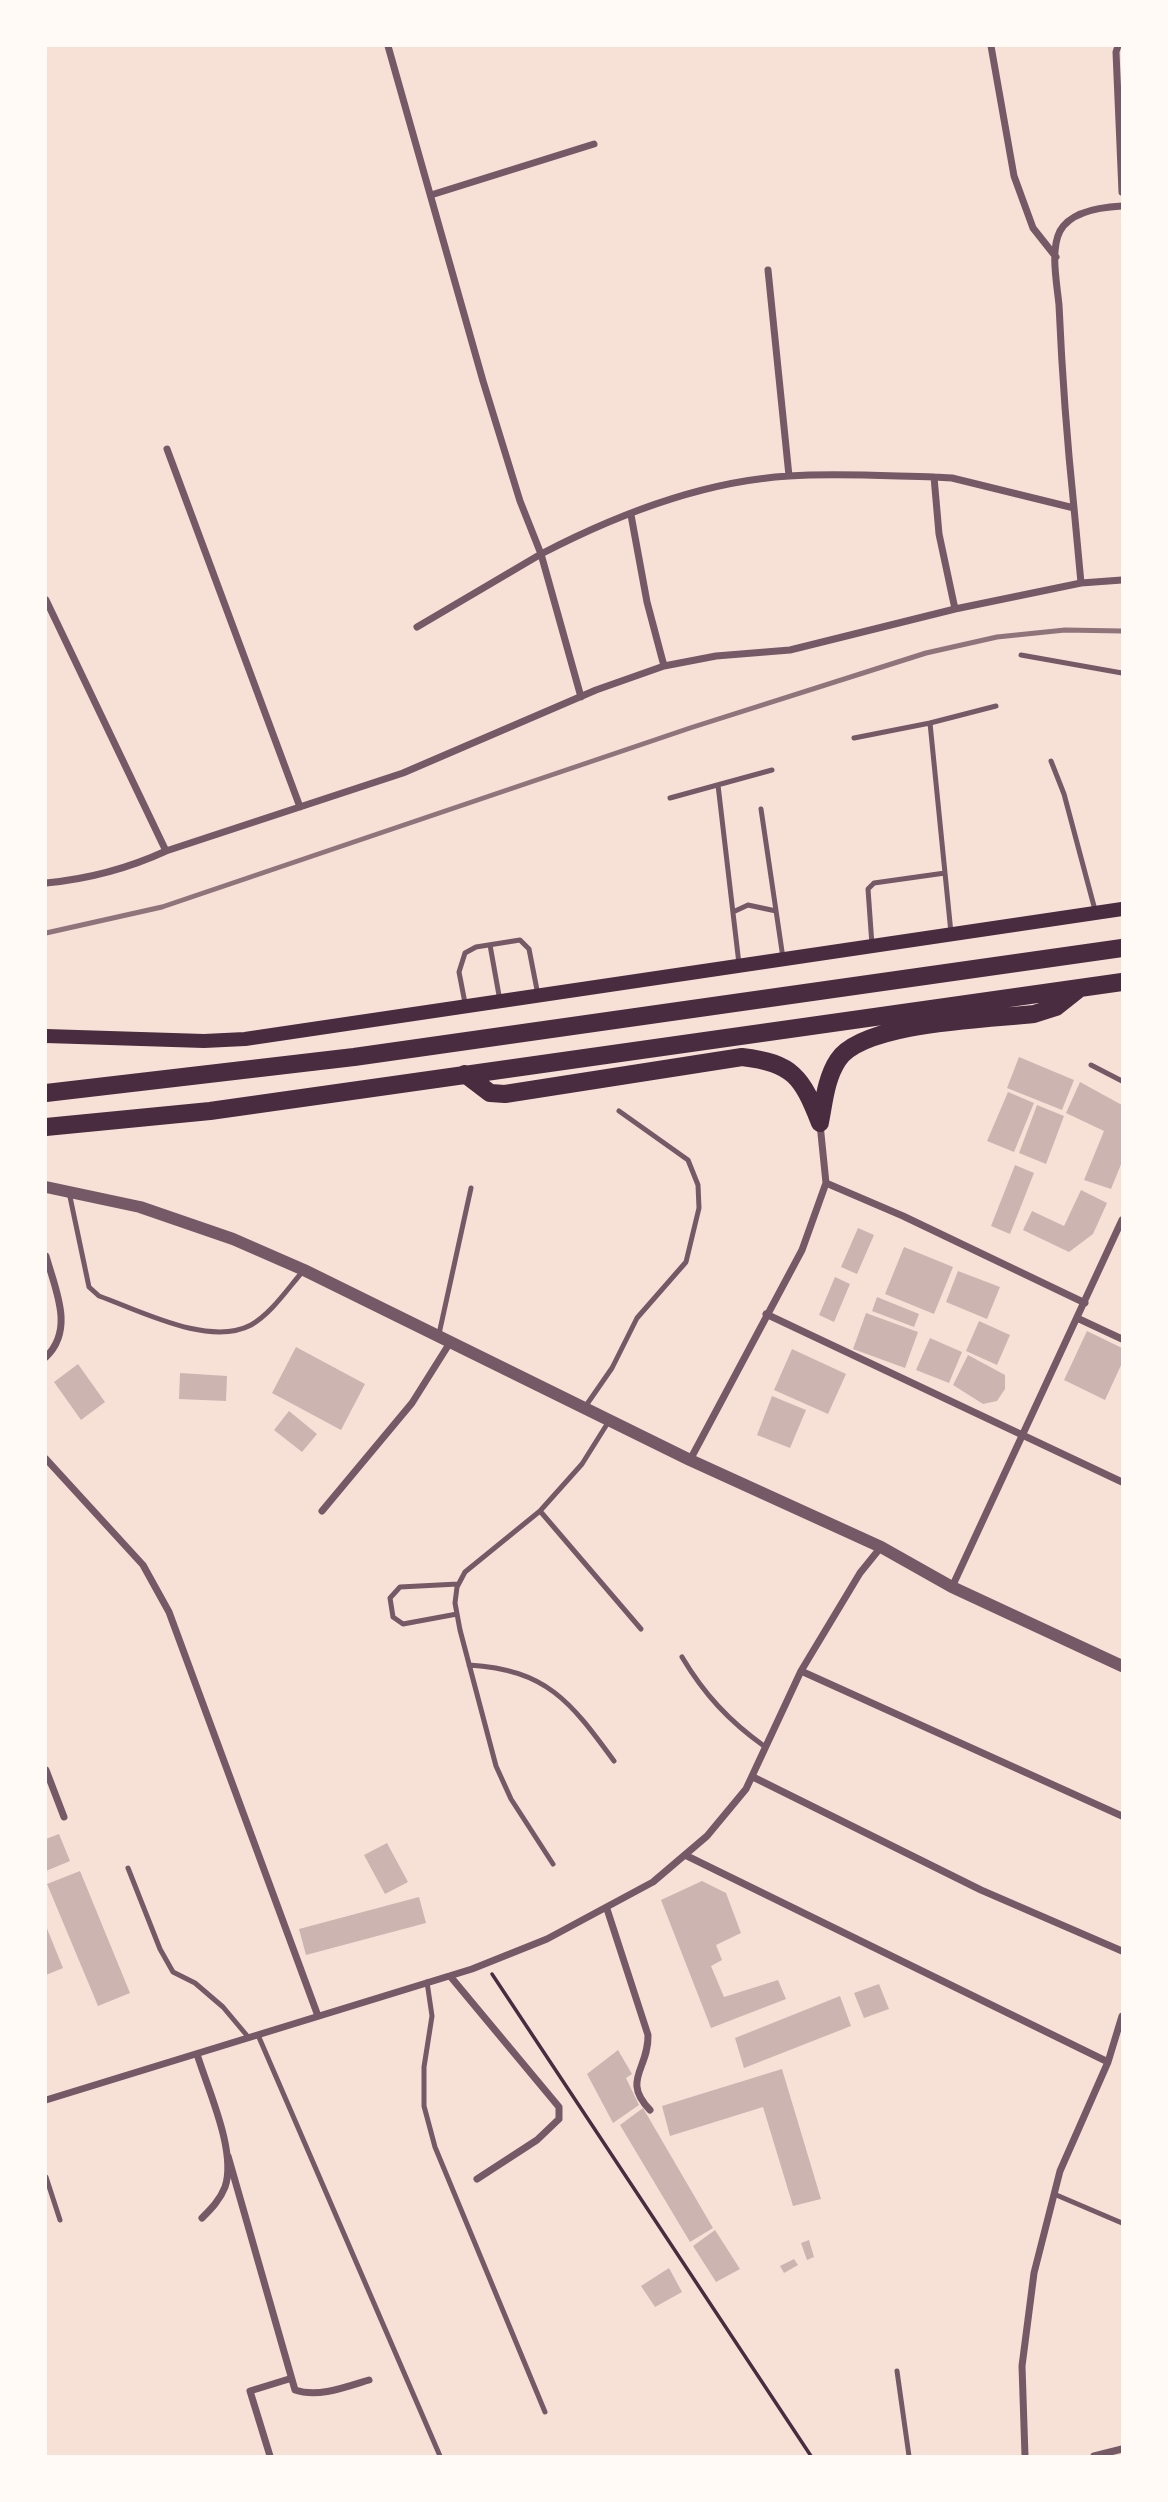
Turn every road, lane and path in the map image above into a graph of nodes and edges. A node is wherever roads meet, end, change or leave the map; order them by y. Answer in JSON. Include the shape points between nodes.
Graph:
{"nodes":[{"id":1,"x":388,"y":46,"type":"edge"},
{"id":2,"x":992,"y":46,"type":"edge"},
{"id":3,"x":1118,"y":46,"type":"edge"},
{"id":4,"x":594,"y":144,"type":"dead end"},
{"id":5,"x":1122,"y":192,"type":"edge"},
{"id":6,"x":431,"y":195,"type":"junction"},
{"id":7,"x":1122,"y":206,"type":"edge"},
{"id":8,"x":1056,"y":258,"type":"junction"},
{"id":9,"x":768,"y":270,"type":"dead end"},
{"id":10,"x":167,"y":449,"type":"dead end"},
{"id":11,"x":789,"y":476,"type":"junction"},
{"id":12,"x":933,"y":477,"type":"junction"},
{"id":13,"x":1074,"y":508,"type":"junction"},
{"id":14,"x":631,"y":515,"type":"junction"},
{"id":15,"x":541,"y":554,"type":"junction"},
{"id":16,"x":1122,"y":580,"type":"edge"},
{"id":17,"x":1081,"y":583,"type":"junction"},
{"id":18,"x":46,"y":600,"type":"edge"},
{"id":19,"x":955,"y":609,"type":"junction"},
{"id":20,"x":417,"y":627,"type":"dead end"},
{"id":21,"x":1021,"y":655,"type":"dead end"},
{"id":22,"x":664,"y":666,"type":"junction"},
{"id":23,"x":1122,"y":673,"type":"edge"},
{"id":24,"x":580,"y":697,"type":"junction"},
{"id":25,"x":996,"y":706,"type":"dead end"},
{"id":26,"x":930,"y":723,"type":"junction"},
{"id":27,"x":854,"y":738,"type":"dead end"},
{"id":28,"x":1051,"y":761,"type":"dead end"},
{"id":29,"x":772,"y":770,"type":"dead end"},
{"id":30,"x":718,"y":785,"type":"junction"},
{"id":31,"x":670,"y":798,"type":"dead end"},
{"id":32,"x":300,"y":807,"type":"junction"},
{"id":33,"x":761,"y":809,"type":"dead end"},
{"id":34,"x":166,"y":851,"type":"junction"},
{"id":35,"x":945,"y":873,"type":"junction"},
{"id":36,"x":46,"y":883,"type":"edge"},
{"id":37,"x":1122,"y":909,"type":"edge"},
{"id":38,"x":776,"y":911,"type":"junction"},
{"id":39,"x":733,"y":912,"type":"junction"},
{"id":40,"x":1096,"y":913,"type":"junction"},
{"id":41,"x":951,"y":933,"type":"junction"},
{"id":42,"x":490,"y":944,"type":"junction"},
{"id":43,"x":872,"y":945,"type":"junction"},
{"id":44,"x":1122,"y":948,"type":"edge"},
{"id":45,"x":783,"y":958,"type":"junction"},
{"id":46,"x":739,"y":964,"type":"junction"},
{"id":47,"x":1122,"y":982,"type":"edge"},
{"id":48,"x":1080,"y":988,"type":"junction"},
{"id":49,"x":538,"y":995,"type":"junction"},
{"id":50,"x":500,"y":1001,"type":"junction"},
{"id":51,"x":466,"y":1006,"type":"junction"},
{"id":52,"x":46,"y":1037,"type":"edge"},
{"id":53,"x":1091,"y":1065,"type":"dead end"},
{"id":54,"x":465,"y":1074,"type":"junction"},
{"id":55,"x":1122,"y":1081,"type":"edge"},
{"id":56,"x":46,"y":1094,"type":"edge"},
{"id":57,"x":619,"y":1111,"type":"dead end"},
{"id":58,"x":820,"y":1123,"type":"junction"},
{"id":59,"x":46,"y":1127,"type":"edge"},
{"id":60,"x":826,"y":1184,"type":"junction"},
{"id":61,"x":46,"y":1187,"type":"edge"},
{"id":62,"x":471,"y":1188,"type":"dead end"},
{"id":63,"x":68,"y":1189,"type":"junction"},
{"id":64,"x":1122,"y":1220,"type":"edge"},
{"id":65,"x":46,"y":1255,"type":"edge"},
{"id":66,"x":304,"y":1270,"type":"junction"},
{"id":67,"x":1085,"y":1303,"type":"junction"},
{"id":68,"x":766,"y":1314,"type":"junction"},
{"id":69,"x":1077,"y":1318,"type":"junction"},
{"id":70,"x":439,"y":1334,"type":"junction"},
{"id":71,"x":1122,"y":1339,"type":"edge"},
{"id":72,"x":451,"y":1340,"type":"junction"},
{"id":73,"x":46,"y":1357,"type":"edge"},
{"id":74,"x":585,"y":1407,"type":"junction"},
{"id":75,"x":611,"y":1419,"type":"junction"},
{"id":76,"x":1023,"y":1433,"type":"junction"},
{"id":77,"x":46,"y":1460,"type":"edge"},
{"id":78,"x":690,"y":1460,"type":"junction"},
{"id":79,"x":1122,"y":1482,"type":"edge"},
{"id":80,"x":322,"y":1511,"type":"dead end"},
{"id":81,"x":540,"y":1511,"type":"junction"},
{"id":82,"x":881,"y":1547,"type":"junction"},
{"id":83,"x":458,"y":1584,"type":"junction"},
{"id":84,"x":952,"y":1587,"type":"junction"},
{"id":85,"x":457,"y":1614,"type":"junction"},
{"id":86,"x":641,"y":1629,"type":"dead end"},
{"id":87,"x":682,"y":1657,"type":"dead end"},
{"id":88,"x":469,"y":1665,"type":"junction"},
{"id":89,"x":1122,"y":1666,"type":"edge"},
{"id":90,"x":801,"y":1671,"type":"junction"},
{"id":91,"x":764,"y":1746,"type":"junction"},
{"id":92,"x":614,"y":1761,"type":"dead end"},
{"id":93,"x":46,"y":1770,"type":"edge"},
{"id":94,"x":752,"y":1777,"type":"junction"},
{"id":95,"x":1122,"y":1816,"type":"edge"},
{"id":96,"x":64,"y":1817,"type":"dead end"},
{"id":97,"x":685,"y":1855,"type":"junction"},
{"id":98,"x":553,"y":1864,"type":"dead end"},
{"id":99,"x":128,"y":1868,"type":"dead end"},
{"id":100,"x":607,"y":1909,"type":"junction"},
{"id":101,"x":1122,"y":1951,"type":"edge"},
{"id":102,"x":489,"y":1969,"type":"dead end"},
{"id":103,"x":450,"y":1976,"type":"junction"},
{"id":104,"x":427,"y":1982,"type":"junction"},
{"id":105,"x":318,"y":2016,"type":"junction"},
{"id":106,"x":1122,"y":2016,"type":"edge"},
{"id":107,"x":258,"y":2035,"type":"junction"},
{"id":108,"x":249,"y":2038,"type":"junction"},
{"id":109,"x":198,"y":2054,"type":"junction"},
{"id":110,"x":1108,"y":2062,"type":"junction"},
{"id":111,"x":46,"y":2100,"type":"edge"},
{"id":112,"x":650,"y":2110,"type":"dead end"},
{"id":113,"x":228,"y":2156,"type":"junction"},
{"id":114,"x":46,"y":2177,"type":"edge"},
{"id":115,"x":477,"y":2179,"type":"dead end"},
{"id":116,"x":1054,"y":2194,"type":"junction"},
{"id":117,"x":202,"y":2218,"type":"dead end"},
{"id":118,"x":60,"y":2220,"type":"dead end"},
{"id":119,"x":1122,"y":2223,"type":"edge"},
{"id":120,"x":897,"y":2371,"type":"dead end"},
{"id":121,"x":289,"y":2379,"type":"junction"},
{"id":122,"x":369,"y":2380,"type":"dead end"},
{"id":123,"x":545,"y":2412,"type":"dead end"},
{"id":124,"x":1122,"y":2449,"type":"edge"},
{"id":125,"x":270,"y":2456,"type":"edge"},
{"id":126,"x":440,"y":2456,"type":"edge"},
{"id":127,"x":811,"y":2456,"type":"edge"},
{"id":128,"x":909,"y":2456,"type":"edge"},
{"id":129,"x":1025,"y":2456,"type":"edge"},
{"id":130,"x":1094,"y":2456,"type":"edge"}],
"edges":[{"from":1,"to":6,"type":"street"},
{"from":2,"to":8,"type":"street","via":[[1014,176],[1034,228]]},
{"from":3,"to":5,"type":"street"},
{"from":4,"to":6,"type":"street"},
{"from":6,"to":15,"type":"street","via":[[501,441]]},
{"from":7,"to":8,"type":"street","via":[[1069,219],[1059,232]]},
{"from":8,"to":13,"type":"street"},
{"from":9,"to":11,"type":"street"},
{"from":10,"to":32,"type":"street"},
{"from":11,"to":12,"type":"street"},
{"from":11,"to":14,"type":"street","via":[[677,497]]},
{"from":12,"to":13,"type":"street"},
{"from":12,"to":19,"type":"street"},
{"from":13,"to":17,"type":"street"},
{"from":14,"to":15,"type":"street"},
{"from":14,"to":22,"type":"street"},
{"from":15,"to":20,"type":"street"},
{"from":15,"to":24,"type":"street"},
{"from":16,"to":17,"type":"street"},
{"from":17,"to":19,"type":"street"},
{"from":18,"to":34,"type":"street"},
{"from":19,"to":22,"type":"street","via":[[790,650]]},
{"from":21,"to":23,"type":"lane"},
{"from":22,"to":24,"type":"street"},
{"from":24,"to":32,"type":"street","via":[[436,760]]},
{"from":25,"to":26,"type":"lane"},
{"from":26,"to":27,"type":"lane"},
{"from":26,"to":35,"type":"lane"},
{"from":28,"to":40,"type":"lane"},
{"from":29,"to":30,"type":"lane"},
{"from":30,"to":31,"type":"lane"},
{"from":30,"to":39,"type":"lane"},
{"from":32,"to":34,"type":"street"},
{"from":33,"to":38,"type":"lane"},
{"from":34,"to":36,"type":"street","via":[[136,865]]},
{"from":35,"to":41,"type":"lane"},
{"from":35,"to":43,"type":"lane","via":[[874,883],[867,889]]},
{"from":37,"to":40,"type":"main road"},
{"from":38,"to":39,"type":"lane","via":[[755,904]]},
{"from":38,"to":45,"type":"lane"},
{"from":39,"to":46,"type":"lane"},
{"from":40,"to":41,"type":"main road"},
{"from":41,"to":43,"type":"main road"},
{"from":42,"to":49,"type":"lane","via":[[520,940],[526,944]]},
{"from":42,"to":50,"type":"lane"},
{"from":42,"to":51,"type":"lane","via":[[475,947],[462,959],[459,972]]},
{"from":43,"to":45,"type":"main road"},
{"from":44,"to":56,"type":"highway","via":[[354,1057]]},
{"from":45,"to":46,"type":"main road"},
{"from":46,"to":49,"type":"main road"},
{"from":47,"to":48,"type":"highway"},
{"from":48,"to":54,"type":"highway"},
{"from":48,"to":58,"type":"highway","via":[[1056,1007],[1034,1014],[887,1032],[852,1045],[831,1076]]},
{"from":49,"to":50,"type":"main road"},
{"from":50,"to":51,"type":"main road"},
{"from":51,"to":52,"type":"main road","via":[[245,1038]]},
{"from":53,"to":55,"type":"lane"},
{"from":54,"to":58,"type":"highway","via":[[490,1093],[505,1094],[742,1057],[772,1060],[802,1083]]},
{"from":54,"to":59,"type":"highway","via":[[210,1111]]},
{"from":57,"to":74,"type":"lane","via":[[688,1160],[698,1185],[699,1208],[687,1262],[637,1318],[612,1368]]},
{"from":58,"to":60,"type":"street"},
{"from":60,"to":67,"type":"street"},
{"from":60,"to":68,"type":"street","via":[[802,1250]]},
{"from":61,"to":63,"type":"street"},
{"from":62,"to":70,"type":"lane"},
{"from":63,"to":66,"type":"street","via":[[210,1231]]},
{"from":63,"to":66,"type":"lane","via":[[89,1287],[99,1296],[208,1334],[250,1325]]},
{"from":64,"to":67,"type":"street"},
{"from":65,"to":73,"type":"street","via":[[62,1330],[56,1347]]},
{"from":66,"to":70,"type":"street"},
{"from":67,"to":69,"type":"street"},
{"from":68,"to":76,"type":"street"},
{"from":68,"to":78,"type":"street"},
{"from":69,"to":71,"type":"street"},
{"from":69,"to":76,"type":"street"},
{"from":70,"to":72,"type":"street"},
{"from":72,"to":74,"type":"street"},
{"from":72,"to":80,"type":"street","via":[[412,1403]]},
{"from":74,"to":75,"type":"street"},
{"from":75,"to":78,"type":"street"},
{"from":75,"to":81,"type":"lane","via":[[582,1464]]},
{"from":76,"to":79,"type":"street"},
{"from":76,"to":84,"type":"street"},
{"from":77,"to":105,"type":"street","via":[[143,1565],[164,1600]]},
{"from":78,"to":82,"type":"street"},
{"from":81,"to":83,"type":"lane","via":[[465,1572]]},
{"from":81,"to":86,"type":"lane"},
{"from":82,"to":84,"type":"street"},
{"from":82,"to":90,"type":"street"},
{"from":83,"to":85,"type":"lane"},
{"from":83,"to":85,"type":"lane","via":[[400,1587],[390,1598],[393,1618],[403,1624]]},
{"from":84,"to":89,"type":"street"},
{"from":85,"to":88,"type":"lane"},
{"from":87,"to":91,"type":"lane","via":[[703,1692],[737,1727]]},
{"from":88,"to":92,"type":"lane","via":[[525,1674],[553,1691],[583,1719]]},
{"from":88,"to":98,"type":"lane","via":[[496,1766]]},
{"from":90,"to":91,"type":"street"},
{"from":90,"to":95,"type":"street"},
{"from":91,"to":94,"type":"street"},
{"from":93,"to":96,"type":"street"},
{"from":94,"to":97,"type":"street","via":[[707,1836]]},
{"from":94,"to":101,"type":"street","via":[[981,1890]]},
{"from":97,"to":100,"type":"street","via":[[653,1882]]},
{"from":97,"to":110,"type":"street"},
{"from":99,"to":108,"type":"lane","via":[[173,1972],[195,1983],[223,2007]]},
{"from":100,"to":103,"type":"street","via":[[547,1939]]},
{"from":100,"to":112,"type":"street","via":[[648,2035],[636,2083],[638,2097]]},
{"from":102,"to":127,"type":"path"},
{"from":103,"to":104,"type":"street"},
{"from":103,"to":115,"type":"street","via":[[559,2106],[559,2119],[537,2140]]},
{"from":104,"to":105,"type":"street"},
{"from":104,"to":123,"type":"lane","via":[[432,2016],[424,2106],[429,2127]]},
{"from":105,"to":107,"type":"street"},
{"from":106,"to":110,"type":"street"},
{"from":107,"to":108,"type":"street"},
{"from":107,"to":126,"type":"lane"},
{"from":108,"to":109,"type":"street"},
{"from":109,"to":111,"type":"street"},
{"from":109,"to":113,"type":"street"},
{"from":110,"to":116,"type":"street","via":[[1070,2145]]},
{"from":113,"to":117,"type":"street","via":[[225,2186]]},
{"from":113,"to":121,"type":"street"},
{"from":114,"to":118,"type":"lane"},
{"from":116,"to":119,"type":"lane"},
{"from":116,"to":129,"type":"street","via":[[1028,2308],[1022,2366]]},
{"from":120,"to":128,"type":"lane"},
{"from":121,"to":122,"type":"street","via":[[295,2390],[304,2393]]},
{"from":121,"to":125,"type":"street","via":[[250,2391]]},
{"from":124,"to":130,"type":"street"}]}
